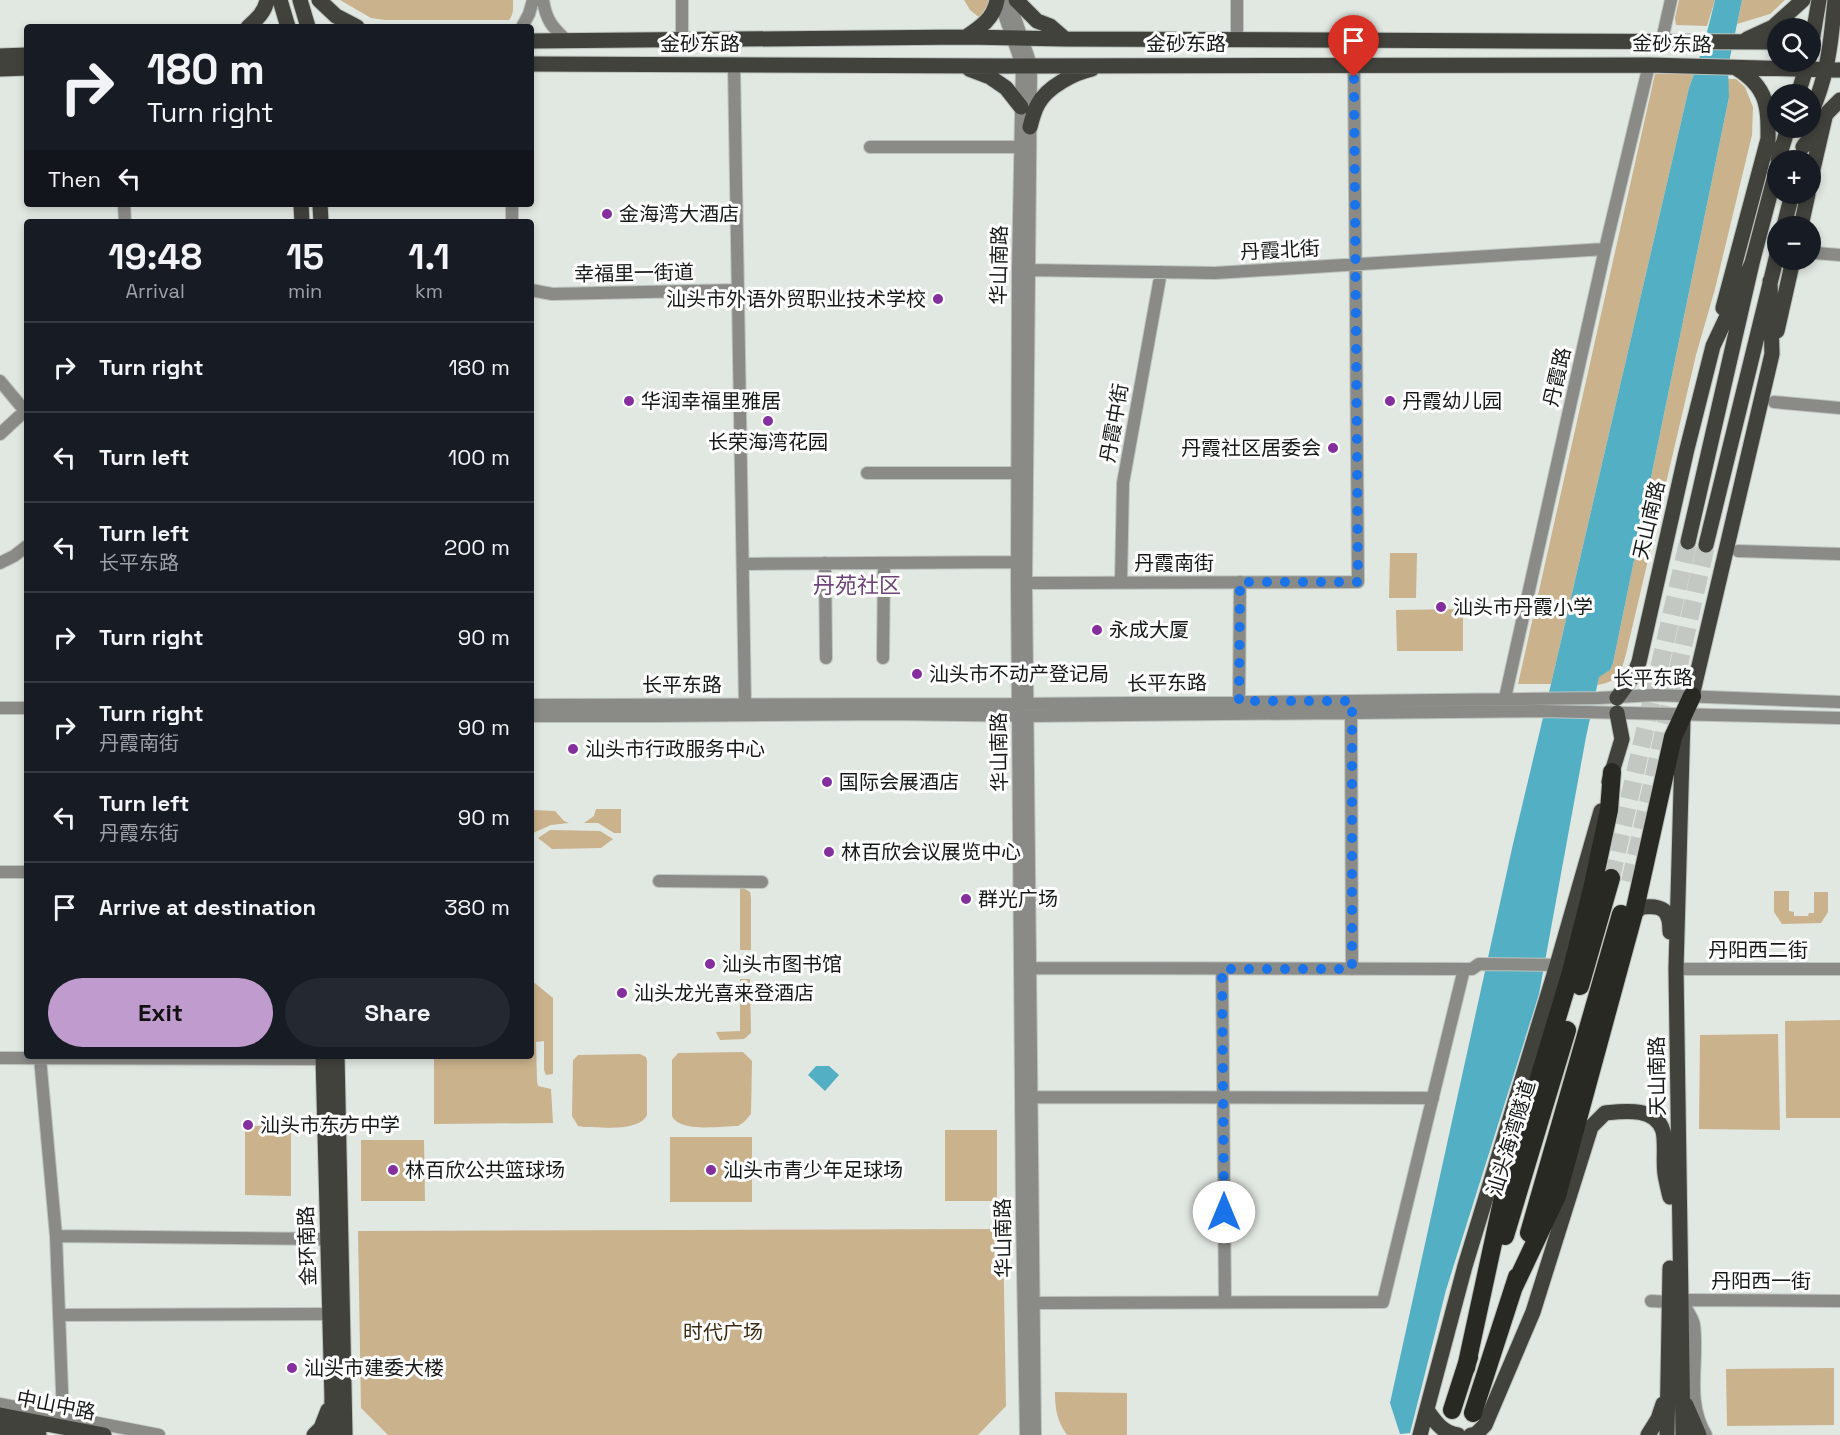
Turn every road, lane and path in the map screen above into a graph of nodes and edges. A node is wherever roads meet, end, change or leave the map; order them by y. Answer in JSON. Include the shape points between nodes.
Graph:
{"nodes":[{"id":1,"x":267,"y":0,"type":"edge"},
{"id":2,"x":280,"y":0,"type":"edge"},
{"id":3,"x":300,"y":0,"type":"edge"},
{"id":4,"x":319,"y":0,"type":"edge"},
{"id":5,"x":533,"y":0,"type":"edge"},
{"id":6,"x":543,"y":0,"type":"edge"},
{"id":7,"x":682,"y":0,"type":"edge"},
{"id":8,"x":998,"y":0,"type":"edge"},
{"id":9,"x":1009,"y":0,"type":"edge"},
{"id":10,"x":1016,"y":0,"type":"edge"},
{"id":11,"x":1237,"y":0,"type":"edge"},
{"id":12,"x":1671,"y":0,"type":"edge"},
{"id":13,"x":1803,"y":0,"type":"edge"},
{"id":14,"x":1819,"y":0,"type":"edge"},
{"id":15,"x":1835,"y":0,"type":"edge"},
{"id":16,"x":1816,"y":18,"type":"edge"},
{"id":17,"x":251,"y":24,"type":"edge"},
{"id":18,"x":287,"y":24,"type":"edge"},
{"id":19,"x":307,"y":24,"type":"edge"},
{"id":20,"x":351,"y":24,"type":"edge"},
{"id":21,"x":524,"y":24,"type":"edge"},
{"id":22,"x":966,"y":37,"type":"junction"},
{"id":23,"x":1018,"y":38,"type":"junction"},
{"id":24,"x":1065,"y":39,"type":"junction"},
{"id":25,"x":1237,"y":39,"type":"junction"},
{"id":26,"x":567,"y":40,"type":"junction"},
{"id":27,"x":1662,"y":40,"type":"junction"},
{"id":28,"x":534,"y":41,"type":"edge"},
{"id":29,"x":682,"y":41,"type":"junction"},
{"id":30,"x":1741,"y":41,"type":"junction"},
{"id":31,"x":1767,"y":42,"type":"edge"},
{"id":32,"x":1835,"y":42,"type":"edge"},
{"id":33,"x":24,"y":55,"type":"edge"},
{"id":34,"x":0,"y":56,"type":"edge"},
{"id":35,"x":534,"y":64,"type":"edge"},
{"id":36,"x":734,"y":65,"type":"junction"},
{"id":37,"x":957,"y":65,"type":"junction"},
{"id":38,"x":1026,"y":65,"type":"junction"},
{"id":39,"x":1107,"y":65,"type":"junction"},
{"id":40,"x":1354,"y":65,"type":"junction"},
{"id":41,"x":1649,"y":65,"type":"junction"},
{"id":42,"x":1733,"y":66,"type":"junction"},
{"id":43,"x":1767,"y":66,"type":"edge"},
{"id":44,"x":24,"y":68,"type":"edge"},
{"id":45,"x":0,"y":69,"type":"edge"},
{"id":46,"x":1832,"y":70,"type":"edge"},
{"id":47,"x":1821,"y":87,"type":"edge"},
{"id":48,"x":1840,"y":100,"type":"edge"},
{"id":49,"x":1021,"y":107,"type":"junction"},
{"id":50,"x":1821,"y":115,"type":"edge"},
{"id":51,"x":1030,"y":127,"type":"junction"},
{"id":52,"x":1768,"y":139,"type":"junction"},
{"id":53,"x":870,"y":147,"type":"dead end"},
{"id":54,"x":1020,"y":147,"type":"junction"},
{"id":55,"x":1768,"y":150,"type":"edge"},
{"id":56,"x":1767,"y":200,"type":"edge"},
{"id":57,"x":1605,"y":249,"type":"junction"},
{"id":58,"x":1821,"y":253,"type":"edge"},
{"id":59,"x":1840,"y":255,"type":"edge"},
{"id":60,"x":1752,"y":263,"type":"junction"},
{"id":61,"x":1354,"y":265,"type":"junction"},
{"id":62,"x":1027,"y":270,"type":"junction"},
{"id":63,"x":1773,"y":270,"type":"edge"},
{"id":64,"x":1791,"y":270,"type":"edge"},
{"id":65,"x":1161,"y":272,"type":"junction"},
{"id":66,"x":1770,"y":281,"type":"junction"},
{"id":67,"x":737,"y":290,"type":"junction"},
{"id":68,"x":534,"y":291,"type":"edge"},
{"id":69,"x":1713,"y":346,"type":"junction"},
{"id":70,"x":1772,"y":354,"type":"junction"},
{"id":71,"x":0,"y":381,"type":"edge"},
{"id":72,"x":1774,"y":402,"type":"dead end"},
{"id":73,"x":24,"y":408,"type":"edge"},
{"id":74,"x":1840,"y":408,"type":"edge"},
{"id":75,"x":24,"y":412,"type":"edge"},
{"id":76,"x":0,"y":434,"type":"edge"},
{"id":77,"x":867,"y":473,"type":"dead end"},
{"id":78,"x":1017,"y":473,"type":"junction"},
{"id":79,"x":1688,"y":542,"type":"tunnel mouth"},
{"id":80,"x":1706,"y":545,"type":"tunnel mouth"},
{"id":81,"x":24,"y":548,"type":"edge"},
{"id":82,"x":1738,"y":551,"type":"dead end"},
{"id":83,"x":1840,"y":554,"type":"edge"},
{"id":84,"x":884,"y":562,"type":"junction"},
{"id":85,"x":1017,"y":562,"type":"junction"},
{"id":86,"x":0,"y":563,"type":"edge"},
{"id":87,"x":825,"y":563,"type":"junction"},
{"id":88,"x":743,"y":564,"type":"junction"},
{"id":89,"x":1240,"y":582,"type":"junction"},
{"id":90,"x":1026,"y":583,"type":"junction"},
{"id":91,"x":1121,"y":583,"type":"junction"},
{"id":92,"x":826,"y":658,"type":"dead end"},
{"id":93,"x":883,"y":658,"type":"dead end"},
{"id":94,"x":1692,"y":696,"type":"junction"},
{"id":95,"x":1505,"y":698,"type":"junction"},
{"id":96,"x":1239,"y":701,"type":"junction"},
{"id":97,"x":1840,"y":702,"type":"edge"},
{"id":98,"x":745,"y":704,"type":"junction"},
{"id":99,"x":534,"y":705,"type":"edge"},
{"id":100,"x":1617,"y":705,"type":"junction"},
{"id":101,"x":1352,"y":707,"type":"junction"},
{"id":102,"x":0,"y":708,"type":"edge"},
{"id":103,"x":24,"y":708,"type":"edge"},
{"id":104,"x":1023,"y":710,"type":"junction"},
{"id":105,"x":0,"y":715,"type":"edge"},
{"id":106,"x":24,"y":716,"type":"edge"},
{"id":107,"x":534,"y":716,"type":"edge"},
{"id":108,"x":1683,"y":716,"type":"junction"},
{"id":109,"x":1840,"y":718,"type":"edge"},
{"id":110,"x":1612,"y":772,"type":"junction"},
{"id":111,"x":0,"y":872,"type":"edge"},
{"id":112,"x":24,"y":872,"type":"edge"},
{"id":113,"x":1611,"y":878,"type":"tunnel mouth"},
{"id":114,"x":659,"y":881,"type":"dead end"},
{"id":115,"x":762,"y":882,"type":"dead end"},
{"id":116,"x":1630,"y":882,"type":"tunnel mouth"},
{"id":117,"x":1634,"y":913,"type":"junction"},
{"id":118,"x":1553,"y":965,"type":"junction"},
{"id":119,"x":1029,"y":968,"type":"junction"},
{"id":120,"x":1222,"y":969,"type":"junction"},
{"id":121,"x":1352,"y":969,"type":"junction"},
{"id":122,"x":1464,"y":969,"type":"junction"},
{"id":123,"x":1676,"y":969,"type":"junction"},
{"id":124,"x":1840,"y":969,"type":"edge"},
{"id":125,"x":0,"y":1058,"type":"edge"},
{"id":126,"x":24,"y":1058,"type":"edge"},
{"id":127,"x":40,"y":1059,"type":"edge"},
{"id":128,"x":327,"y":1059,"type":"edge"},
{"id":129,"x":327,"y":1059,"type":"edge"},
{"id":130,"x":1031,"y":1097,"type":"junction"},
{"id":131,"x":1223,"y":1098,"type":"junction"},
{"id":132,"x":1433,"y":1098,"type":"junction"},
{"id":133,"x":1670,"y":1197,"type":"junction"},
{"id":134,"x":56,"y":1236,"type":"junction"},
{"id":135,"x":327,"y":1239,"type":"junction"},
{"id":136,"x":1513,"y":1289,"type":"junction"},
{"id":137,"x":1651,"y":1300,"type":"dead end"},
{"id":138,"x":1676,"y":1301,"type":"junction"},
{"id":139,"x":1840,"y":1301,"type":"edge"},
{"id":140,"x":1225,"y":1302,"type":"junction"},
{"id":141,"x":1033,"y":1303,"type":"junction"},
{"id":142,"x":330,"y":1314,"type":"junction"},
{"id":143,"x":60,"y":1315,"type":"junction"},
{"id":144,"x":1466,"y":1368,"type":"junction"},
{"id":145,"x":1675,"y":1392,"type":"junction"},
{"id":146,"x":338,"y":1397,"type":"junction"},
{"id":147,"x":0,"y":1404,"type":"edge"},
{"id":148,"x":1426,"y":1410,"type":"junction"},
{"id":149,"x":1452,"y":1410,"type":"dead end"},
{"id":150,"x":43,"y":1412,"type":"junction"},
{"id":151,"x":1473,"y":1413,"type":"dead end"},
{"id":152,"x":0,"y":1415,"type":"edge"},
{"id":153,"x":63,"y":1416,"type":"junction"},
{"id":154,"x":29,"y":1420,"type":"junction"},
{"id":155,"x":0,"y":1428,"type":"edge"},
{"id":156,"x":140,"y":1433,"type":"edge"},
{"id":157,"x":37,"y":1435,"type":"edge"},
{"id":158,"x":104,"y":1435,"type":"edge"},
{"id":159,"x":159,"y":1435,"type":"edge"},
{"id":160,"x":314,"y":1435,"type":"edge"},
{"id":161,"x":331,"y":1435,"type":"edge"},
{"id":162,"x":345,"y":1435,"type":"edge"},
{"id":163,"x":358,"y":1435,"type":"edge"},
{"id":164,"x":1026,"y":1435,"type":"edge"},
{"id":165,"x":1035,"y":1435,"type":"edge"},
{"id":166,"x":1420,"y":1435,"type":"edge"},
{"id":167,"x":1458,"y":1435,"type":"edge"},
{"id":168,"x":1471,"y":1435,"type":"edge"},
{"id":169,"x":1648,"y":1435,"type":"edge"},
{"id":170,"x":1667,"y":1435,"type":"edge"},
{"id":171,"x":1683,"y":1435,"type":"edge"},
{"id":172,"x":1700,"y":1435,"type":"edge"},
{"id":173,"x":1706,"y":1435,"type":"edge"}],
"edges":[{"from":1,"to":17,"type":"main road"},
{"from":2,"to":18,"type":"main road"},
{"from":3,"to":19,"type":"main road"},
{"from":4,"to":20,"type":"main road"},
{"from":5,"to":21,"type":"street"},
{"from":6,"to":26,"type":"street","via":[[552,27]]},
{"from":7,"to":29,"type":"street"},
{"from":8,"to":22,"type":"main road","via":[[989,19]]},
{"from":8,"to":23,"type":"street","name":"华山南路"},
{"from":9,"to":23,"type":"street","name":"华山南路"},
{"from":10,"to":24,"type":"main road","via":[[1037,21]]},
{"from":11,"to":25,"type":"street"},
{"from":12,"to":27,"type":"street"},
{"from":13,"to":30,"type":"main road","via":[[1773,27]]},
{"from":14,"to":16,"type":"main road"},
{"from":15,"to":32,"type":"main road"},
{"from":22,"to":23,"type":"main road","name":"金砂东路"},
{"from":22,"to":29,"type":"main road","name":"金砂东路"},
{"from":23,"to":24,"type":"main road","name":"金砂东路"},
{"from":23,"to":38,"type":"street","name":"华山南路"},
{"from":24,"to":25,"type":"main road","name":"金砂东路"},
{"from":25,"to":27,"type":"main road","name":"金砂东路"},
{"from":26,"to":28,"type":"main road","name":"金砂东路"},
{"from":26,"to":29,"type":"main road","name":"金砂东路"},
{"from":27,"to":30,"type":"main road","name":"金砂东路"},
{"from":30,"to":31,"type":"main road","name":"金砂东路"},
{"from":32,"to":46,"type":"main road"},
{"from":33,"to":34,"type":"main road"},
{"from":35,"to":36,"type":"main road","name":"金砂东路"},
{"from":36,"to":37,"type":"main road","name":"金砂东路"},
{"from":36,"to":67,"type":"street"},
{"from":37,"to":38,"type":"main road","name":"金砂东路"},
{"from":37,"to":49,"type":"main road","via":[[990,77],[1006,88]]},
{"from":38,"to":39,"type":"main road","name":"金砂东路"},
{"from":38,"to":49,"type":"street","name":"华山南路"},
{"from":38,"to":51,"type":"street","name":"华山南路"},
{"from":39,"to":40,"type":"main road","name":"金砂东路"},
{"from":39,"to":51,"type":"main road","via":[[1085,70],[1050,91],[1039,103]]},
{"from":40,"to":41,"type":"main road","name":"金砂东路"},
{"from":40,"to":61,"type":"street"},
{"from":41,"to":42,"type":"main road","name":"金砂东路"},
{"from":41,"to":57,"type":"street","name":"丹霞路"},
{"from":42,"to":43,"type":"main road","name":"金砂东路"},
{"from":42,"to":52,"type":"main road","via":[[1761,90],[1766,103]]},
{"from":44,"to":45,"type":"main road"},
{"from":46,"to":47,"type":"main road"},
{"from":48,"to":50,"type":"main road"},
{"from":49,"to":54,"type":"street","name":"华山南路"},
{"from":51,"to":62,"type":"street","name":"华山南路"},
{"from":52,"to":55,"type":"main road"},
{"from":52,"to":69,"type":"main road","name":"天山南路"},
{"from":53,"to":54,"type":"street"},
{"from":54,"to":78,"type":"street","name":"华山南路"},
{"from":56,"to":60,"type":"main road","name":"天山南路"},
{"from":57,"to":61,"type":"street","name":"丹霞北街"},
{"from":57,"to":95,"type":"street","name":"丹霞路"},
{"from":58,"to":59,"type":"street"},
{"from":60,"to":69,"type":"main road","name":"天山南路"},
{"from":60,"to":79,"type":"main road","name":"天山南路"},
{"from":61,"to":65,"type":"street","name":"丹霞北街"},
{"from":61,"to":89,"type":"street","name":"丹霞南街","via":[[1358,582]]},
{"from":62,"to":65,"type":"street","name":"丹霞北街"},
{"from":62,"to":90,"type":"street","name":"华山南路"},
{"from":63,"to":66,"type":"main road"},
{"from":64,"to":70,"type":"main road"},
{"from":65,"to":91,"type":"street","name":"丹霞中街","via":[[1123,483]]},
{"from":66,"to":70,"type":"main road"},
{"from":66,"to":80,"type":"main road"},
{"from":67,"to":68,"type":"street","name":"幸福里一街道","via":[[552,294]]},
{"from":67,"to":88,"type":"street"},
{"from":69,"to":100,"type":"main road","name":"天山南路","via":[[1638,662]]},
{"from":70,"to":94,"type":"main road"},
{"from":71,"to":73,"type":"street"},
{"from":72,"to":74,"type":"street"},
{"from":75,"to":76,"type":"street"},
{"from":77,"to":78,"type":"street"},
{"from":78,"to":85,"type":"street","name":"华山南路"},
{"from":81,"to":86,"type":"street"},
{"from":82,"to":83,"type":"street"},
{"from":84,"to":85,"type":"street"},
{"from":84,"to":87,"type":"street"},
{"from":84,"to":93,"type":"street"},
{"from":85,"to":104,"type":"street","name":"华山南路"},
{"from":87,"to":88,"type":"street"},
{"from":87,"to":92,"type":"street"},
{"from":88,"to":98,"type":"street"},
{"from":89,"to":91,"type":"street","name":"丹霞南街"},
{"from":89,"to":96,"type":"street"},
{"from":90,"to":91,"type":"street","name":"丹霞南街"},
{"from":90,"to":104,"type":"street","name":"华山南路"},
{"from":94,"to":97,"type":"street","name":"长平东路"},
{"from":94,"to":100,"type":"street","name":"长平东路","via":[[1634,695]]},
{"from":94,"to":108,"type":"highway"},
{"from":95,"to":100,"type":"street","name":"长平东路","via":[[1599,698]]},
{"from":95,"to":101,"type":"street","name":"长平东路"},
{"from":96,"to":101,"type":"street","name":"长平东路"},
{"from":96,"to":104,"type":"street","name":"长平东路"},
{"from":98,"to":99,"type":"street","name":"长平东路"},
{"from":98,"to":104,"type":"street","name":"长平东路"},
{"from":100,"to":101,"type":"street","name":"长平东路","via":[[1596,712]]},
{"from":100,"to":108,"type":"street","name":"长平东路"},
{"from":100,"to":110,"type":"main road","via":[[1622,739]]},
{"from":101,"to":104,"type":"street","name":"长平东路"},
{"from":101,"to":121,"type":"street"},
{"from":102,"to":103,"type":"street"},
{"from":104,"to":107,"type":"street","name":"长平东路"},
{"from":104,"to":119,"type":"street","name":"华山南路"},
{"from":104,"to":164,"type":"street","name":"华山南路","via":[[1022,1204]]},
{"from":105,"to":106,"type":"street"},
{"from":108,"to":109,"type":"street","name":"长平东路"},
{"from":108,"to":117,"type":"highway","via":[[1673,737]]},
{"from":108,"to":123,"type":"main road","name":"天山南路"},
{"from":110,"to":118,"type":"main road"},
{"from":110,"to":144,"type":"highway","via":[[1609,810],[1572,972],[1503,1197]]},
{"from":111,"to":112,"type":"street"},
{"from":113,"to":144,"type":"highway","name":"汕头海湾隧道"},
{"from":114,"to":115,"type":"street"},
{"from":116,"to":136,"type":"highway"},
{"from":117,"to":133,"type":"main road","name":"天山南路","via":[[1642,907],[1661,908],[1670,924]]},
{"from":117,"to":136,"type":"highway","via":[[1557,1196]]},
{"from":118,"to":122,"type":"street","via":[[1479,964]]},
{"from":118,"to":148,"type":"main road"},
{"from":119,"to":120,"type":"street"},
{"from":119,"to":130,"type":"street","name":"华山南路"},
{"from":120,"to":121,"type":"street"},
{"from":120,"to":131,"type":"street"},
{"from":121,"to":122,"type":"street"},
{"from":122,"to":132,"type":"street"},
{"from":123,"to":124,"type":"street","name":"丹阳西二街"},
{"from":123,"to":138,"type":"main road","name":"天山南路"},
{"from":125,"to":126,"type":"street"},
{"from":127,"to":134,"type":"street"},
{"from":128,"to":135,"type":"main road","name":"金环南路"},
{"from":129,"to":146,"type":"main road","name":"金环南路"},
{"from":130,"to":131,"type":"street"},
{"from":130,"to":141,"type":"street","name":"华山南路"},
{"from":131,"to":132,"type":"street"},
{"from":131,"to":140,"type":"street"},
{"from":132,"to":140,"type":"street","via":[[1383,1302]]},
{"from":133,"to":138,"type":"main road","name":"天山南路"},
{"from":133,"to":168,"type":"main road","via":[[1659,1123],[1645,1113],[1605,1113],[1591,1127],[1533,1312],[1485,1425]]},
{"from":134,"to":135,"type":"street"},
{"from":134,"to":143,"type":"street"},
{"from":135,"to":142,"type":"main road","name":"金环南路"},
{"from":136,"to":151,"type":"highway"},
{"from":137,"to":138,"type":"street","name":"丹阳西一街"},
{"from":138,"to":139,"type":"street","name":"丹阳西一街"},
{"from":138,"to":145,"type":"main road","name":"天山南路"},
{"from":138,"to":173,"type":"street","via":[[1694,1323],[1694,1394]]},
{"from":140,"to":141,"type":"street"},
{"from":141,"to":165,"type":"street","name":"华山南路"},
{"from":142,"to":143,"type":"street"},
{"from":142,"to":146,"type":"main road","name":"金环南路"},
{"from":143,"to":153,"type":"street"},
{"from":144,"to":149,"type":"highway","name":"汕头海湾隧道"},
{"from":145,"to":169,"type":"main road"},
{"from":145,"to":170,"type":"main road","name":"天山南路"},
{"from":145,"to":171,"type":"main road","name":"天山南路"},
{"from":145,"to":172,"type":"main road"},
{"from":146,"to":160,"type":"main road"},
{"from":146,"to":161,"type":"main road","name":"金环南路"},
{"from":146,"to":162,"type":"main road","name":"金环南路"},
{"from":146,"to":163,"type":"main road"},
{"from":147,"to":150,"type":"street"},
{"from":148,"to":166,"type":"main road"},
{"from":148,"to":167,"type":"main road","via":[[1438,1426]]},
{"from":150,"to":153,"type":"street"},
{"from":150,"to":154,"type":"street"},
{"from":152,"to":154,"type":"main road","name":"中山中路"},
{"from":153,"to":156,"type":"street"},
{"from":154,"to":158,"type":"main road","name":"中山中路"},
{"from":155,"to":157,"type":"main road","name":"中山中路"},
{"from":156,"to":159,"type":"street"}]}
